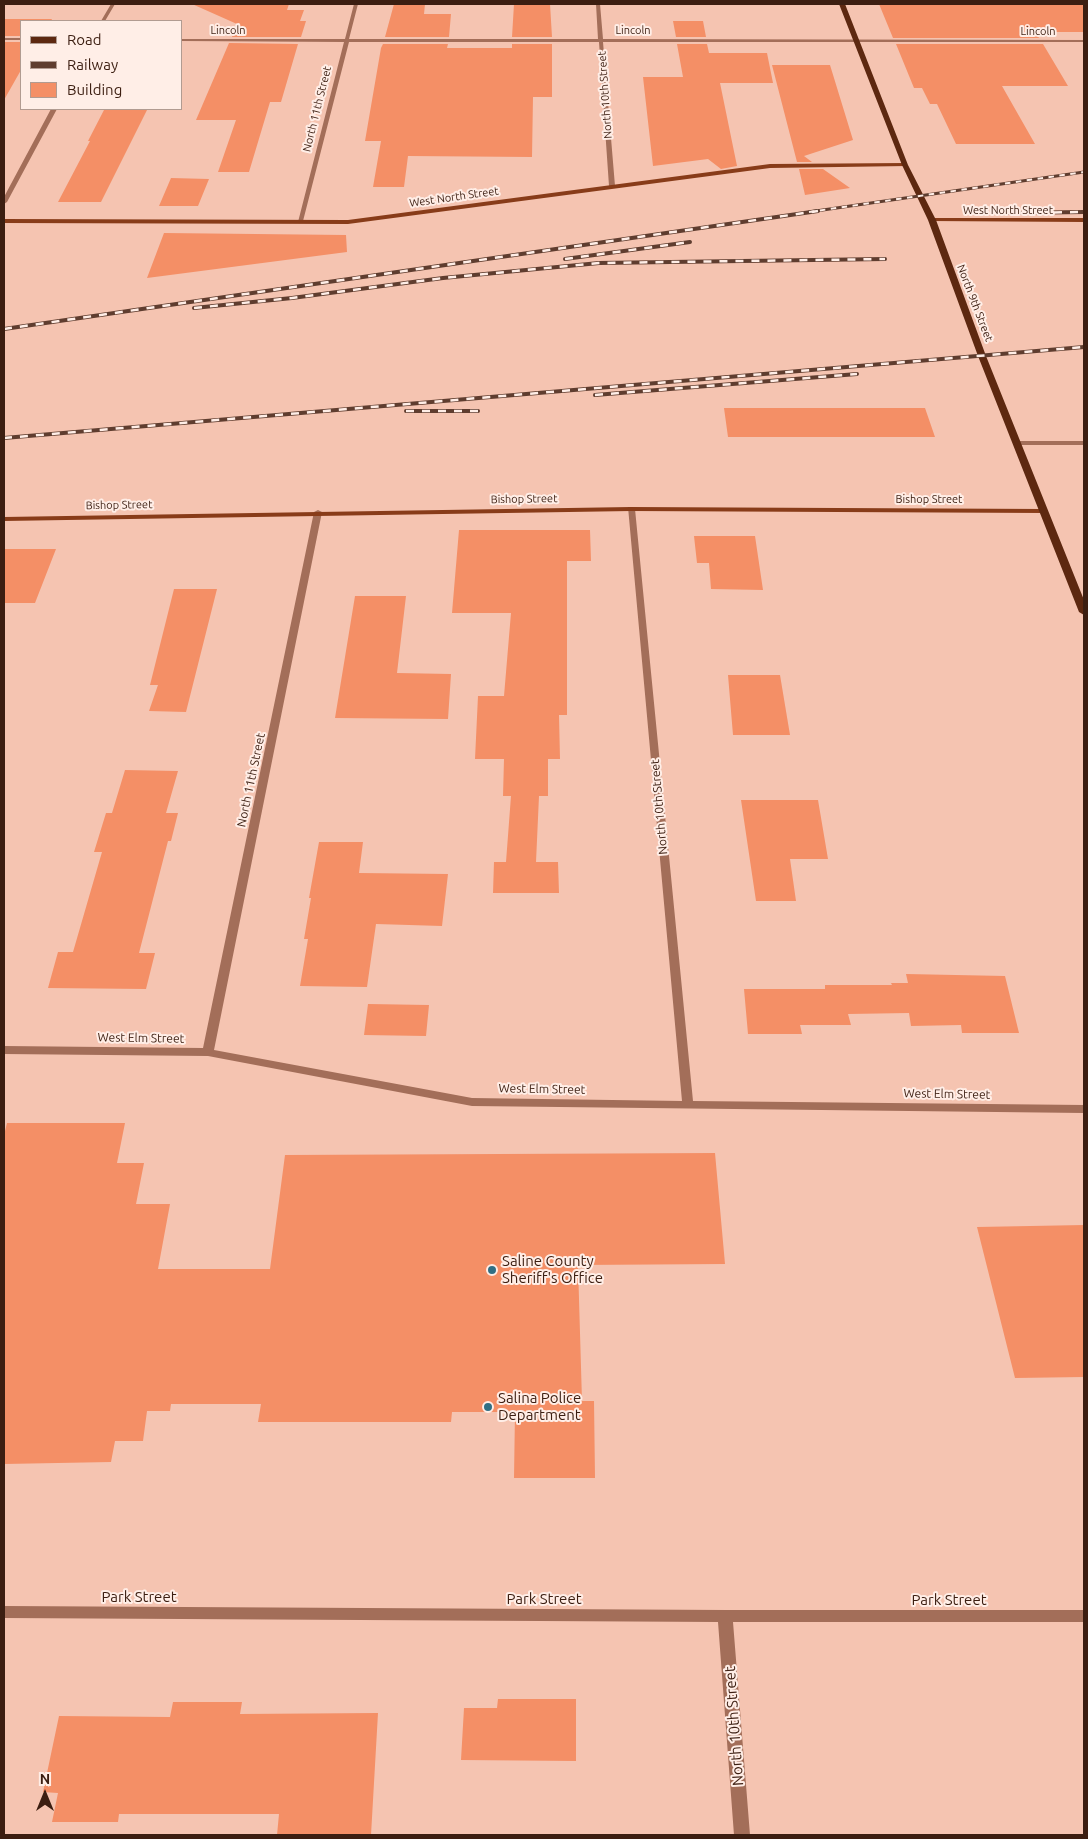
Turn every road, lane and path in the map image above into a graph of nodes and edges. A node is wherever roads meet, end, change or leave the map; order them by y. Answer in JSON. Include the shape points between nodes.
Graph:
{"nodes":[{"id":1,"x":113,"y":4,"type":"edge"},
{"id":2,"x":356,"y":4,"type":"edge"},
{"id":3,"x":598,"y":4,"type":"edge"},
{"id":4,"x":842,"y":4,"type":"edge"},
{"id":5,"x":103,"y":20,"type":"edge"},
{"id":6,"x":4,"y":40,"type":"edge"},
{"id":7,"x":20,"y":40,"type":"edge"},
{"id":8,"x":182,"y":40,"type":"edge"},
{"id":9,"x":346,"y":40,"type":"junction"},
{"id":10,"x":601,"y":40,"type":"junction"},
{"id":11,"x":857,"y":41,"type":"junction"},
{"id":12,"x":1084,"y":41,"type":"edge"},
{"id":13,"x":53,"y":110,"type":"edge"},
{"id":14,"x":905,"y":165,"type":"junction"},
{"id":15,"x":612,"y":186,"type":"junction"},
{"id":16,"x":4,"y":202,"type":"edge"},
{"id":17,"x":932,"y":220,"type":"junction"},
{"id":18,"x":1084,"y":220,"type":"edge"},
{"id":19,"x":4,"y":221,"type":"edge"},
{"id":20,"x":300,"y":221,"type":"junction"},
{"id":21,"x":1017,"y":443,"type":"junction"},
{"id":22,"x":1084,"y":443,"type":"edge"},
{"id":23,"x":631,"y":509,"type":"junction"},
{"id":24,"x":1044,"y":511,"type":"junction"},
{"id":25,"x":318,"y":512,"type":"junction"},
{"id":26,"x":4,"y":519,"type":"edge"},
{"id":27,"x":1084,"y":612,"type":"edge"},
{"id":28,"x":4,"y":1050,"type":"edge"},
{"id":29,"x":208,"y":1052,"type":"junction"},
{"id":30,"x":688,"y":1105,"type":"junction"},
{"id":31,"x":1084,"y":1109,"type":"edge"},
{"id":32,"x":4,"y":1612,"type":"edge"},
{"id":33,"x":725,"y":1616,"type":"junction"},
{"id":34,"x":1084,"y":1616,"type":"edge"},
{"id":35,"x":742,"y":1835,"type":"edge"}],
"edges":[{"from":1,"to":5,"type":"street"},
{"from":2,"to":9,"type":"street","name":"North 11th Street"},
{"from":3,"to":10,"type":"street","name":"North 10th Street"},
{"from":4,"to":11,"type":"main road","name":"North 9th Street"},
{"from":6,"to":7,"type":"street"},
{"from":8,"to":9,"type":"street","name":"Lincoln"},
{"from":9,"to":10,"type":"street","name":"Lincoln"},
{"from":9,"to":20,"type":"street","name":"North 11th Street"},
{"from":10,"to":11,"type":"street","name":"Lincoln"},
{"from":10,"to":15,"type":"street","name":"North 10th Street"},
{"from":11,"to":12,"type":"street","name":"Lincoln"},
{"from":11,"to":14,"type":"main road","name":"North 9th Street"},
{"from":13,"to":16,"type":"street"},
{"from":14,"to":15,"type":"street","name":"West North Street","via":[[770,166]]},
{"from":14,"to":17,"type":"main road","name":"North 9th Street"},
{"from":15,"to":20,"type":"street","name":"West North Street","via":[[348,222]]},
{"from":17,"to":18,"type":"street","name":"West North Street"},
{"from":17,"to":21,"type":"main road","name":"North 9th Street"},
{"from":19,"to":20,"type":"street","name":"West North Street"},
{"from":21,"to":22,"type":"street"},
{"from":21,"to":24,"type":"main road","name":"North 9th Street"},
{"from":23,"to":24,"type":"street","name":"Bishop Street"},
{"from":23,"to":25,"type":"street","name":"Bishop Street"},
{"from":23,"to":30,"type":"street","name":"North 10th Street"},
{"from":24,"to":27,"type":"main road","name":"North 9th Street"},
{"from":25,"to":26,"type":"street","name":"Bishop Street"},
{"from":25,"to":29,"type":"street","name":"North 11th Street"},
{"from":28,"to":29,"type":"street","name":"West Elm Street"},
{"from":29,"to":30,"type":"street","name":"West Elm Street","via":[[472,1102]]},
{"from":30,"to":31,"type":"street","name":"West Elm Street"},
{"from":32,"to":33,"type":"street","name":"Park Street"},
{"from":33,"to":34,"type":"street","name":"Park Street"},
{"from":33,"to":35,"type":"street","name":"North 10th Street"}]}
